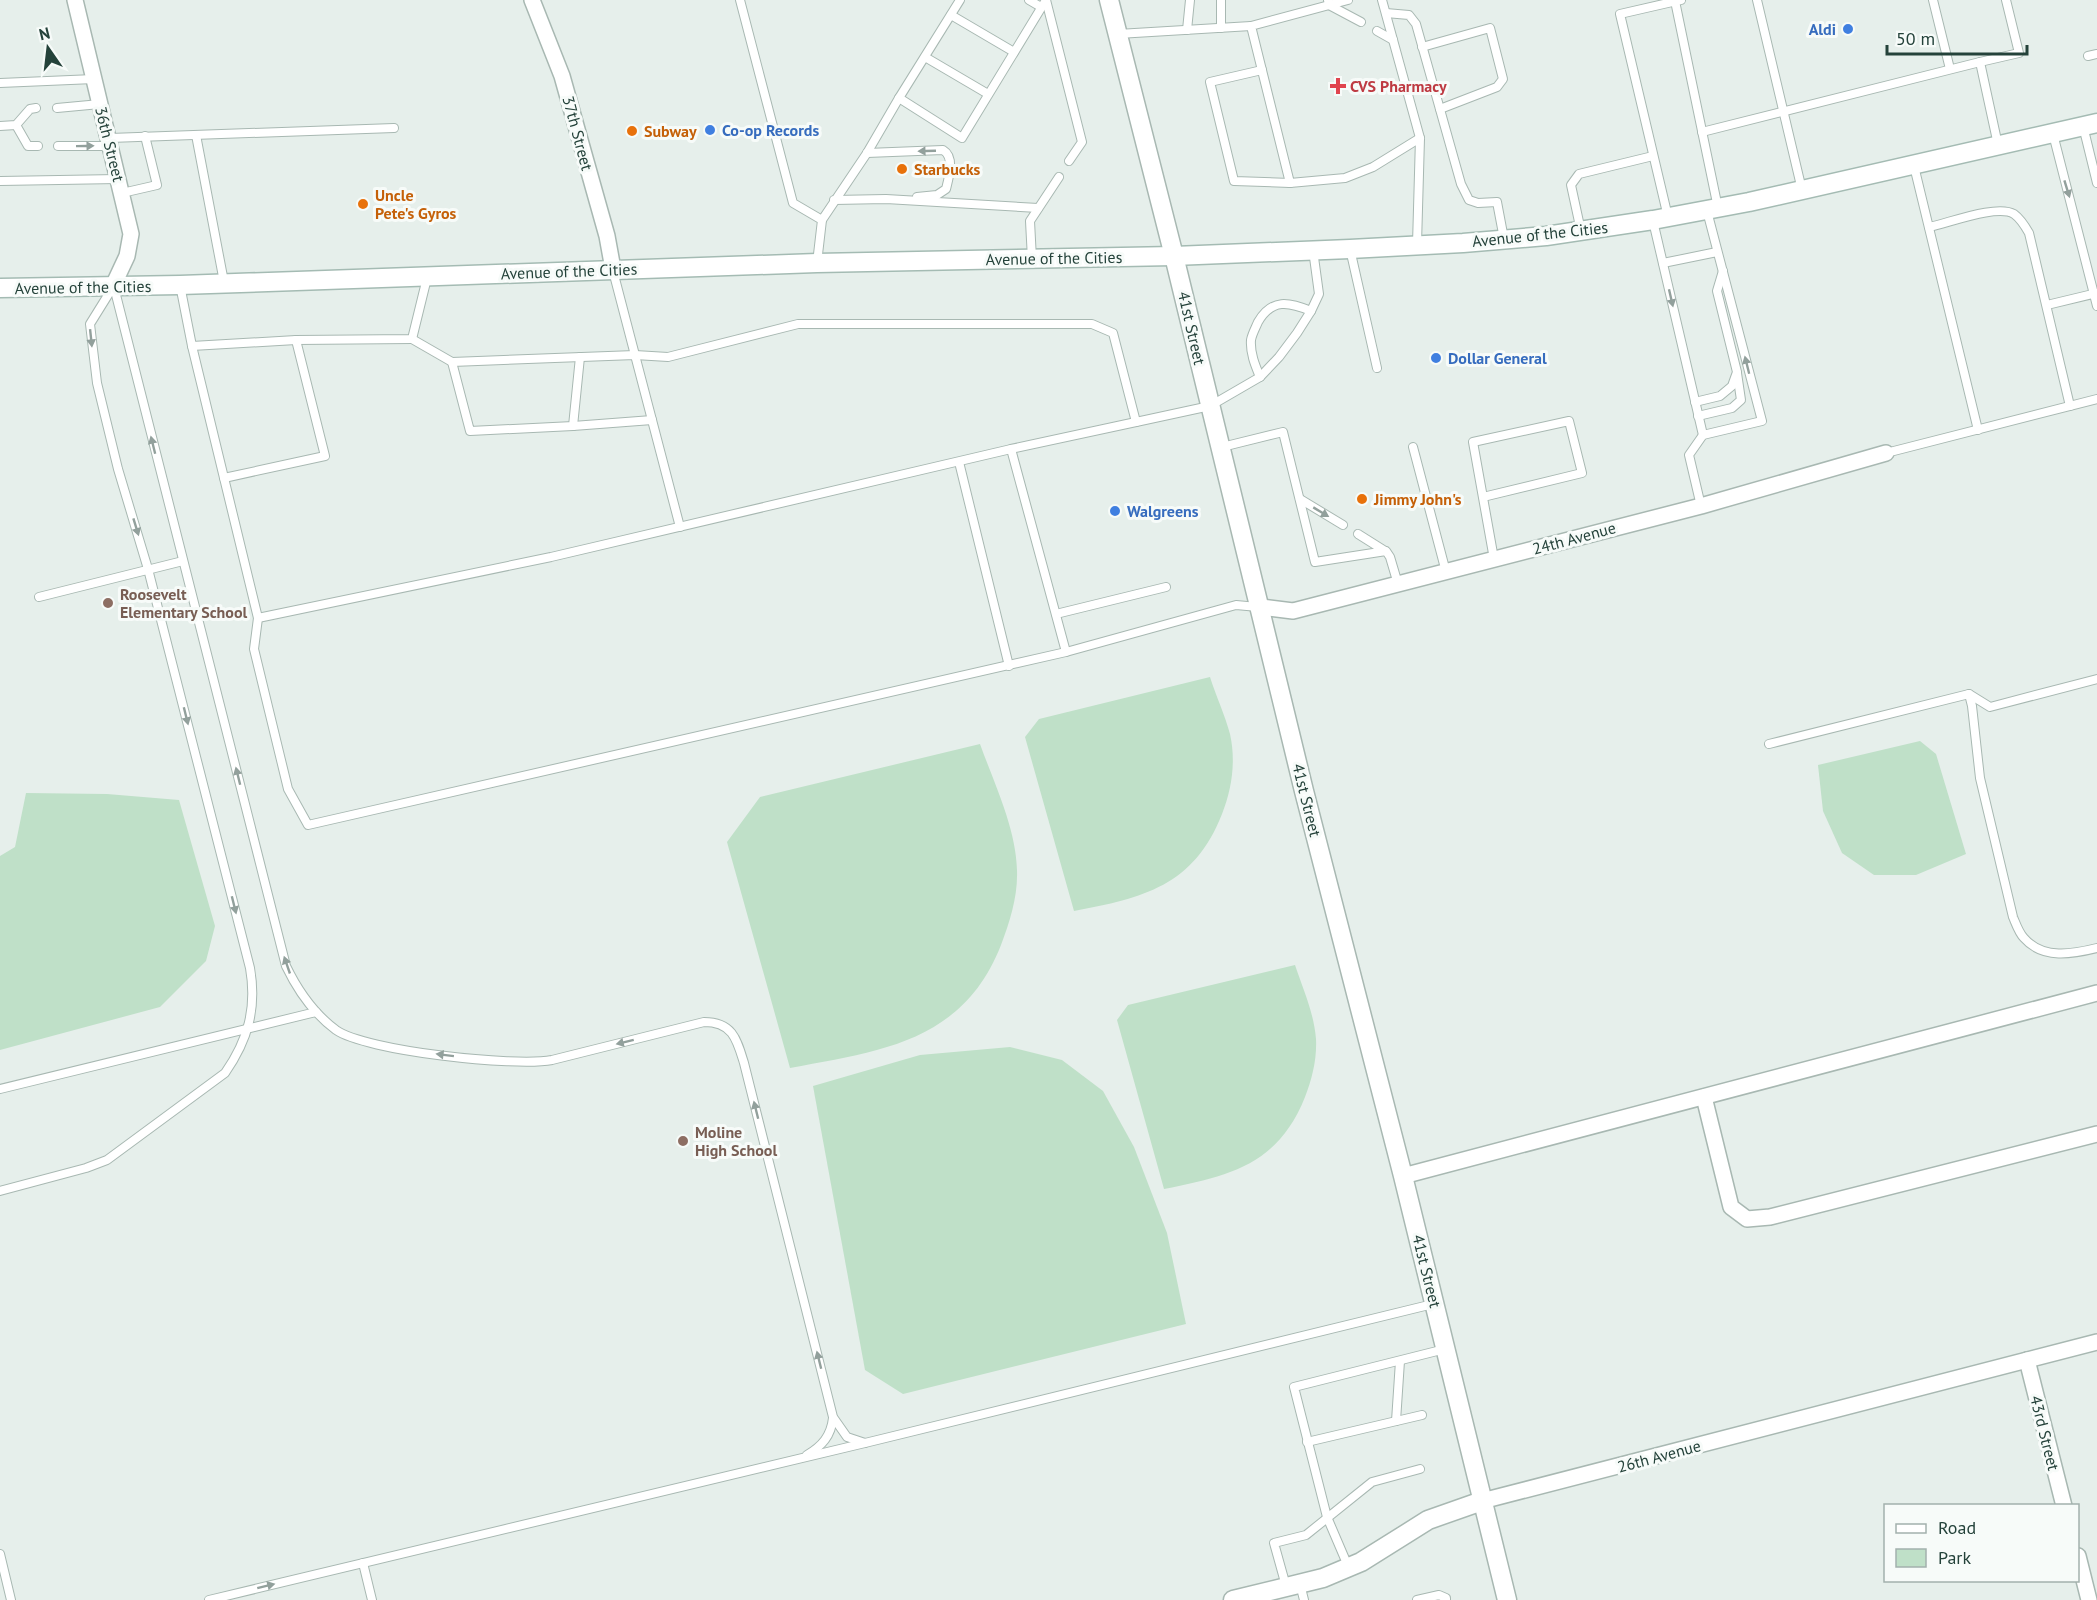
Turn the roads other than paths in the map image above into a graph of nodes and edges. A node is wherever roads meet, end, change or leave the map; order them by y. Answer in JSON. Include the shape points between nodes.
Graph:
{"nodes":[{"id":1,"x":75,"y":0,"type":"edge"},
{"id":2,"x":532,"y":0,"type":"edge"},
{"id":3,"x":740,"y":0,"type":"edge"},
{"id":4,"x":960,"y":0,"type":"edge"},
{"id":5,"x":1029,"y":0,"type":"edge"},
{"id":6,"x":1109,"y":0,"type":"edge"},
{"id":7,"x":1190,"y":0,"type":"edge"},
{"id":8,"x":1221,"y":0,"type":"edge"},
{"id":9,"x":1348,"y":0,"type":"edge"},
{"id":10,"x":1382,"y":0,"type":"edge"},
{"id":11,"x":1757,"y":0,"type":"edge"},
{"id":12,"x":1933,"y":0,"type":"edge"},
{"id":13,"x":2006,"y":0,"type":"edge"},
{"id":14,"x":1678,"y":1,"type":"edge"},
{"id":15,"x":1044,"y":2,"type":"edge"},
{"id":16,"x":1328,"y":3,"type":"edge"},
{"id":17,"x":1386,"y":13,"type":"junction"},
{"id":18,"x":951,"y":15,"type":"junction"},
{"id":19,"x":1361,"y":22,"type":"dead end"},
{"id":20,"x":1251,"y":26,"type":"junction"},
{"id":21,"x":1221,"y":28,"type":"junction"},
{"id":22,"x":1187,"y":30,"type":"junction"},
{"id":23,"x":1377,"y":31,"type":"dead end"},
{"id":24,"x":1118,"y":34,"type":"junction"},
{"id":25,"x":1393,"y":40,"type":"junction"},
{"id":26,"x":1422,"y":47,"type":"junction"},
{"id":27,"x":1014,"y":52,"type":"junction"},
{"id":28,"x":925,"y":57,"type":"junction"},
{"id":29,"x":1980,"y":62,"type":"junction"},
{"id":30,"x":1950,"y":69,"type":"junction"},
{"id":31,"x":1262,"y":70,"type":"junction"},
{"id":32,"x":95,"y":80,"type":"junction"},
{"id":33,"x":0,"y":83,"type":"edge"},
{"id":34,"x":988,"y":94,"type":"junction"},
{"id":35,"x":899,"y":98,"type":"junction"},
{"id":36,"x":101,"y":104,"type":"junction"},
{"id":37,"x":36,"y":108,"type":"dead end"},
{"id":38,"x":57,"y":108,"type":"dead end"},
{"id":39,"x":1440,"y":109,"type":"junction"},
{"id":40,"x":1784,"y":113,"type":"junction"},
{"id":41,"x":2090,"y":124,"type":"edge"},
{"id":42,"x":16,"y":125,"type":"junction"},
{"id":43,"x":0,"y":126,"type":"edge"},
{"id":44,"x":394,"y":128,"type":"dead end"},
{"id":45,"x":1702,"y":132,"type":"junction"},
{"id":46,"x":2052,"y":133,"type":"junction"},
{"id":47,"x":195,"y":135,"type":"junction"},
{"id":48,"x":146,"y":136,"type":"junction"},
{"id":49,"x":1420,"y":138,"type":"junction"},
{"id":50,"x":111,"y":142,"type":"junction"},
{"id":51,"x":1998,"y":145,"type":"junction"},
{"id":52,"x":38,"y":146,"type":"dead end"},
{"id":53,"x":58,"y":146,"type":"dead end"},
{"id":54,"x":867,"y":153,"type":"junction"},
{"id":55,"x":1653,"y":156,"type":"junction"},
{"id":56,"x":1069,"y":162,"type":"dead end"},
{"id":57,"x":1914,"y":164,"type":"junction"},
{"id":58,"x":1059,"y":177,"type":"dead end"},
{"id":59,"x":0,"y":182,"type":"edge"},
{"id":60,"x":1290,"y":183,"type":"junction"},
{"id":61,"x":2097,"y":183,"type":"edge"},
{"id":62,"x":121,"y":186,"type":"junction"},
{"id":63,"x":1802,"y":190,"type":"junction"},
{"id":64,"x":834,"y":200,"type":"junction"},
{"id":65,"x":886,"y":200,"type":"junction"},
{"id":66,"x":1038,"y":208,"type":"junction"},
{"id":67,"x":1713,"y":209,"type":"junction"},
{"id":68,"x":1660,"y":219,"type":"junction"},
{"id":69,"x":822,"y":220,"type":"junction"},
{"id":70,"x":1929,"y":228,"type":"junction"},
{"id":71,"x":1581,"y":231,"type":"junction"},
{"id":72,"x":1504,"y":239,"type":"junction"},
{"id":73,"x":1417,"y":246,"type":"junction"},
{"id":74,"x":1350,"y":249,"type":"junction"},
{"id":75,"x":1313,"y":250,"type":"junction"},
{"id":76,"x":1718,"y":252,"type":"junction"},
{"id":77,"x":1174,"y":256,"type":"junction"},
{"id":78,"x":1032,"y":259,"type":"junction"},
{"id":79,"x":817,"y":263,"type":"junction"},
{"id":80,"x":1663,"y":263,"type":"junction"},
{"id":81,"x":613,"y":269,"type":"junction"},
{"id":82,"x":1723,"y":270,"type":"junction"},
{"id":83,"x":428,"y":275,"type":"junction"},
{"id":84,"x":224,"y":284,"type":"junction"},
{"id":85,"x":180,"y":285,"type":"junction"},
{"id":86,"x":113,"y":286,"type":"junction"},
{"id":87,"x":0,"y":288,"type":"edge"},
{"id":88,"x":2095,"y":294,"type":"edge"},
{"id":89,"x":2047,"y":305,"type":"junction"},
{"id":90,"x":2097,"y":306,"type":"edge"},
{"id":91,"x":1311,"y":311,"type":"junction"},
{"id":92,"x":412,"y":339,"type":"junction"},
{"id":93,"x":296,"y":340,"type":"junction"},
{"id":94,"x":192,"y":346,"type":"junction"},
{"id":95,"x":635,"y":355,"type":"junction"},
{"id":96,"x":579,"y":357,"type":"junction"},
{"id":97,"x":452,"y":362,"type":"junction"},
{"id":98,"x":1377,"y":368,"type":"dead end"},
{"id":99,"x":1737,"y":372,"type":"junction"},
{"id":100,"x":1260,"y":377,"type":"junction"},
{"id":101,"x":2097,"y":399,"type":"edge"},
{"id":102,"x":1695,"y":402,"type":"junction"},
{"id":103,"x":1210,"y":406,"type":"junction"},
{"id":104,"x":2070,"y":406,"type":"junction"},
{"id":105,"x":1698,"y":416,"type":"junction"},
{"id":106,"x":652,"y":420,"type":"junction"},
{"id":107,"x":1136,"y":422,"type":"junction"},
{"id":108,"x":573,"y":426,"type":"junction"},
{"id":109,"x":1978,"y":430,"type":"junction"},
{"id":110,"x":1703,"y":435,"type":"junction"},
{"id":111,"x":1220,"y":447,"type":"junction"},
{"id":112,"x":1413,"y":447,"type":"dead end"},
{"id":113,"x":1011,"y":449,"type":"junction"},
{"id":114,"x":1886,"y":453,"type":"joint"},
{"id":115,"x":959,"y":462,"type":"junction"},
{"id":116,"x":224,"y":478,"type":"junction"},
{"id":117,"x":1483,"y":497,"type":"junction"},
{"id":118,"x":1300,"y":500,"type":"junction"},
{"id":119,"x":1701,"y":506,"type":"junction"},
{"id":120,"x":1343,"y":525,"type":"dead end"},
{"id":121,"x":680,"y":527,"type":"junction"},
{"id":122,"x":1359,"y":534,"type":"dead end"},
{"id":123,"x":1386,"y":551,"type":"junction"},
{"id":124,"x":1494,"y":559,"type":"junction"},
{"id":125,"x":183,"y":561,"type":"junction"},
{"id":126,"x":148,"y":569,"type":"junction"},
{"id":127,"x":1446,"y":572,"type":"junction"},
{"id":128,"x":1398,"y":584,"type":"junction"},
{"id":129,"x":1166,"y":587,"type":"dead end"},
{"id":130,"x":39,"y":597,"type":"dead end"},
{"id":131,"x":1261,"y":607,"type":"junction"},
{"id":132,"x":1056,"y":614,"type":"junction"},
{"id":133,"x":258,"y":618,"type":"junction"},
{"id":134,"x":1066,"y":652,"type":"junction"},
{"id":135,"x":1009,"y":666,"type":"junction"},
{"id":136,"x":2097,"y":680,"type":"edge"},
{"id":137,"x":1969,"y":694,"type":"junction"},
{"id":138,"x":1769,"y":744,"type":"dead end"},
{"id":139,"x":2097,"y":948,"type":"edge"},
{"id":140,"x":2097,"y":993,"type":"edge"},
{"id":141,"x":316,"y":1012,"type":"junction"},
{"id":142,"x":247,"y":1028,"type":"junction"},
{"id":143,"x":0,"y":1089,"type":"edge"},
{"id":144,"x":1704,"y":1097,"type":"junction"},
{"id":145,"x":2097,"y":1134,"type":"edge"},
{"id":146,"x":1403,"y":1176,"type":"junction"},
{"id":147,"x":0,"y":1191,"type":"edge"},
{"id":148,"x":1435,"y":1304,"type":"junction"},
{"id":149,"x":2097,"y":1342,"type":"edge"},
{"id":150,"x":1446,"y":1349,"type":"junction"},
{"id":151,"x":2027,"y":1360,"type":"junction"},
{"id":152,"x":1400,"y":1361,"type":"junction"},
{"id":153,"x":1422,"y":1415,"type":"dead end"},
{"id":154,"x":833,"y":1417,"type":"junction"},
{"id":155,"x":1396,"y":1421,"type":"junction"},
{"id":156,"x":1307,"y":1442,"type":"junction"},
{"id":157,"x":866,"y":1443,"type":"junction"},
{"id":158,"x":800,"y":1459,"type":"junction"},
{"id":159,"x":1420,"y":1469,"type":"dead end"},
{"id":160,"x":1482,"y":1501,"type":"junction"},
{"id":161,"x":2063,"y":1504,"type":"edge"},
{"id":162,"x":1327,"y":1517,"type":"junction"},
{"id":163,"x":0,"y":1554,"type":"edge"},
{"id":164,"x":2079,"y":1559,"type":"edge"},
{"id":165,"x":363,"y":1563,"type":"junction"},
{"id":166,"x":1349,"y":1567,"type":"junction"},
{"id":167,"x":1296,"y":1590,"type":"edge"},
{"id":168,"x":2091,"y":1593,"type":"edge"},
{"id":169,"x":1242,"y":1599,"type":"edge"},
{"id":170,"x":11,"y":1600,"type":"edge"},
{"id":171,"x":209,"y":1600,"type":"edge"},
{"id":172,"x":372,"y":1600,"type":"edge"},
{"id":173,"x":1418,"y":1600,"type":"edge"},
{"id":174,"x":1446,"y":1600,"type":"edge"},
{"id":175,"x":1507,"y":1600,"type":"edge"}],
"edges":[{"from":1,"to":32,"type":"street","name":"36th Street"},
{"from":2,"to":81,"type":"street","name":"37th Street","via":[[562,76]]},
{"from":3,"to":69,"type":"lane","via":[[793,203]]},
{"from":4,"to":18,"type":"lane"},
{"from":5,"to":15,"type":"lane"},
{"from":6,"to":24,"type":"main road","name":"41st Street"},
{"from":7,"to":22,"type":"lane"},
{"from":8,"to":21,"type":"lane"},
{"from":9,"to":16,"type":"lane"},
{"from":10,"to":17,"type":"lane"},
{"from":11,"to":40,"type":"lane"},
{"from":12,"to":30,"type":"lane"},
{"from":13,"to":29,"type":"lane","via":[[2019,53]]},
{"from":14,"to":45,"type":"lane"},
{"from":14,"to":55,"type":"lane","via":[[1620,14]]},
{"from":15,"to":27,"type":"lane"},
{"from":15,"to":56,"type":"lane","via":[[1082,142]]},
{"from":16,"to":19,"type":"lane"},
{"from":16,"to":20,"type":"lane"},
{"from":17,"to":25,"type":"lane"},
{"from":17,"to":26,"type":"lane","via":[[1409,15],[1416,24]]},
{"from":18,"to":27,"type":"lane"},
{"from":18,"to":28,"type":"lane"},
{"from":20,"to":21,"type":"lane"},
{"from":20,"to":31,"type":"lane"},
{"from":21,"to":22,"type":"lane"},
{"from":22,"to":24,"type":"lane"},
{"from":23,"to":25,"type":"lane"},
{"from":24,"to":77,"type":"main road","name":"41st Street"},
{"from":25,"to":49,"type":"lane"},
{"from":26,"to":39,"type":"lane"},
{"from":26,"to":39,"type":"lane","via":[[1490,28],[1503,80],[1497,87]]},
{"from":27,"to":34,"type":"lane"},
{"from":28,"to":34,"type":"lane"},
{"from":28,"to":35,"type":"lane"},
{"from":29,"to":30,"type":"lane"},
{"from":29,"to":51,"type":"lane"},
{"from":30,"to":40,"type":"lane"},
{"from":31,"to":60,"type":"lane"},
{"from":31,"to":60,"type":"lane","via":[[1210,82],[1234,181]]},
{"from":32,"to":33,"type":"lane"},
{"from":32,"to":36,"type":"street","name":"36th Street"},
{"from":34,"to":35,"type":"lane","via":[[962,138]]},
{"from":35,"to":54,"type":"lane"},
{"from":36,"to":38,"type":"lane"},
{"from":36,"to":50,"type":"street","name":"36th Street"},
{"from":37,"to":42,"type":"lane","via":[[30,109]]},
{"from":39,"to":72,"type":"lane","via":[[1461,184],[1469,200],[1497,202]]},
{"from":40,"to":45,"type":"lane"},
{"from":40,"to":63,"type":"lane"},
{"from":41,"to":46,"type":"main road","name":"Avenue of the Cities"},
{"from":41,"to":61,"type":"lane"},
{"from":42,"to":43,"type":"lane"},
{"from":42,"to":52,"type":"lane","via":[[28,146]]},
{"from":44,"to":47,"type":"lane"},
{"from":45,"to":67,"type":"lane"},
{"from":46,"to":51,"type":"main road","name":"Avenue of the Cities"},
{"from":46,"to":88,"type":"lane","one_way":true},
{"from":47,"to":48,"type":"lane"},
{"from":47,"to":84,"type":"lane"},
{"from":48,"to":50,"type":"lane"},
{"from":48,"to":62,"type":"lane","via":[[157,185]]},
{"from":49,"to":60,"type":"lane","via":[[1345,178]]},
{"from":49,"to":73,"type":"lane"},
{"from":53,"to":50,"type":"lane","one_way":true},
{"from":50,"to":62,"type":"street","name":"36th Street"},
{"from":51,"to":57,"type":"main road","name":"Avenue of the Cities"},
{"from":54,"to":64,"type":"lane"},
{"from":65,"to":54,"type":"lane","one_way":true,"via":[[937,195],[946,189],[950,157],[943,150]]},
{"from":55,"to":68,"type":"lane"},
{"from":55,"to":71,"type":"lane","via":[[1579,174],[1571,185]]},
{"from":57,"to":63,"type":"main road","name":"Avenue of the Cities"},
{"from":57,"to":70,"type":"lane"},
{"from":58,"to":66,"type":"lane"},
{"from":59,"to":62,"type":"lane"},
{"from":62,"to":86,"type":"street","name":"36th Street","via":[[131,234],[127,256]]},
{"from":63,"to":67,"type":"main road","name":"Avenue of the Cities"},
{"from":64,"to":65,"type":"lane"},
{"from":64,"to":69,"type":"lane"},
{"from":65,"to":66,"type":"lane"},
{"from":66,"to":78,"type":"lane","via":[[1030,221]]},
{"from":67,"to":68,"type":"main road","name":"Avenue of the Cities"},
{"from":67,"to":76,"type":"lane"},
{"from":68,"to":71,"type":"main road","name":"Avenue of the Cities"},
{"from":68,"to":80,"type":"lane"},
{"from":69,"to":79,"type":"lane"},
{"from":70,"to":89,"type":"lane","via":[[1998,210],[2013,214],[2029,233]]},
{"from":70,"to":109,"type":"lane"},
{"from":71,"to":72,"type":"main road","name":"Avenue of the Cities"},
{"from":72,"to":73,"type":"main road","name":"Avenue of the Cities"},
{"from":73,"to":74,"type":"main road","name":"Avenue of the Cities"},
{"from":74,"to":75,"type":"main road","name":"Avenue of the Cities"},
{"from":74,"to":98,"type":"lane"},
{"from":75,"to":77,"type":"main road","name":"Avenue of the Cities"},
{"from":75,"to":91,"type":"lane","via":[[1318,294]]},
{"from":76,"to":80,"type":"lane"},
{"from":76,"to":82,"type":"lane"},
{"from":77,"to":78,"type":"main road","name":"Avenue of the Cities"},
{"from":77,"to":103,"type":"main road","name":"41st Street"},
{"from":78,"to":79,"type":"main road","name":"Avenue of the Cities"},
{"from":79,"to":81,"type":"main road","name":"Avenue of the Cities"},
{"from":80,"to":102,"type":"lane","one_way":true},
{"from":81,"to":83,"type":"main road","name":"Avenue of the Cities"},
{"from":81,"to":95,"type":"lane"},
{"from":82,"to":99,"type":"lane","via":[[1717,291]]},
{"from":110,"to":82,"type":"lane","one_way":true,"via":[[1762,421]]},
{"from":83,"to":84,"type":"main road","name":"Avenue of the Cities"},
{"from":83,"to":92,"type":"lane"},
{"from":84,"to":85,"type":"main road","name":"Avenue of the Cities"},
{"from":85,"to":86,"type":"main road","name":"Avenue of the Cities"},
{"from":85,"to":94,"type":"lane"},
{"from":86,"to":87,"type":"main road","name":"Avenue of the Cities"},
{"from":125,"to":86,"type":"lane","one_way":true},
{"from":86,"to":126,"type":"lane","one_way":true,"via":[[90,324],[97,382]]},
{"from":88,"to":89,"type":"lane"},
{"from":88,"to":90,"type":"lane"},
{"from":89,"to":104,"type":"lane"},
{"from":91,"to":100,"type":"lane"},
{"from":91,"to":100,"type":"lane","via":[[1295,304],[1270,307],[1251,338]]},
{"from":92,"to":93,"type":"lane"},
{"from":92,"to":97,"type":"lane"},
{"from":93,"to":94,"type":"lane"},
{"from":93,"to":116,"type":"lane","via":[[324,456]]},
{"from":94,"to":116,"type":"lane"},
{"from":95,"to":96,"type":"lane"},
{"from":95,"to":106,"type":"lane"},
{"from":95,"to":107,"type":"lane","via":[[668,357],[798,324],[1092,324],[1113,333]]},
{"from":96,"to":97,"type":"lane"},
{"from":96,"to":108,"type":"lane"},
{"from":97,"to":108,"type":"lane","via":[[470,431]]},
{"from":99,"to":102,"type":"lane","via":[[1732,386],[1720,396]]},
{"from":99,"to":105,"type":"lane","via":[[1741,400],[1732,408]]},
{"from":100,"to":103,"type":"lane"},
{"from":101,"to":104,"type":"lane"},
{"from":102,"to":105,"type":"lane"},
{"from":103,"to":107,"type":"lane"},
{"from":103,"to":111,"type":"main road","name":"41st Street"},
{"from":104,"to":109,"type":"lane"},
{"from":105,"to":110,"type":"lane"},
{"from":106,"to":108,"type":"lane"},
{"from":106,"to":121,"type":"lane"},
{"from":107,"to":113,"type":"lane"},
{"from":109,"to":114,"type":"lane"},
{"from":110,"to":119,"type":"lane","via":[[1689,455]]},
{"from":111,"to":118,"type":"lane","via":[[1283,432]]},
{"from":111,"to":131,"type":"main road","name":"41st Street"},
{"from":112,"to":127,"type":"lane"},
{"from":113,"to":115,"type":"lane"},
{"from":113,"to":132,"type":"lane"},
{"from":114,"to":119,"type":"street","name":"24th Avenue"},
{"from":115,"to":121,"type":"lane"},
{"from":115,"to":135,"type":"lane"},
{"from":116,"to":133,"type":"lane"},
{"from":117,"to":117,"type":"lane","via":[[1473,442],[1569,421],[1582,473]]},
{"from":117,"to":124,"type":"lane"},
{"from":118,"to":120,"type":"lane","one_way":true},
{"from":118,"to":123,"type":"lane","via":[[1315,562]]},
{"from":119,"to":124,"type":"street","name":"24th Avenue"},
{"from":121,"to":133,"type":"lane"},
{"from":122,"to":123,"type":"lane"},
{"from":123,"to":128,"type":"lane"},
{"from":124,"to":127,"type":"street","name":"24th Avenue"},
{"from":125,"to":126,"type":"lane"},
{"from":141,"to":125,"type":"lane","one_way":true,"via":[[286,966]]},
{"from":126,"to":130,"type":"lane"},
{"from":126,"to":142,"type":"lane","one_way":true,"via":[[250,968],[254,1003]]},
{"from":127,"to":128,"type":"street","name":"24th Avenue"},
{"from":128,"to":131,"type":"street","name":"24th Avenue","via":[[1293,611]]},
{"from":129,"to":132,"type":"lane"},
{"from":131,"to":134,"type":"lane","via":[[1236,605]]},
{"from":131,"to":146,"type":"main road","name":"41st Street"},
{"from":132,"to":134,"type":"lane"},
{"from":133,"to":135,"type":"lane","via":[[254,649],[288,789],[308,825]]},
{"from":134,"to":135,"type":"lane"},
{"from":136,"to":137,"type":"lane","via":[[1990,707]]},
{"from":137,"to":138,"type":"lane"},
{"from":137,"to":139,"type":"lane","via":[[1980,778],[2013,917],[2023,938],[2047,953]]},
{"from":140,"to":144,"type":"street"},
{"from":141,"to":142,"type":"lane"},
{"from":154,"to":141,"type":"lane","one_way":true,"via":[[744,1063],[736,1039],[722,1024],[704,1022],[540,1062],[503,1062],[381,1046],[338,1031]]},
{"from":142,"to":143,"type":"lane"},
{"from":142,"to":147,"type":"lane","via":[[236,1058],[225,1073],[107,1160]]},
{"from":144,"to":145,"type":"street","via":[[1731,1207],[1747,1219],[1770,1217]]},
{"from":144,"to":146,"type":"street"},
{"from":146,"to":148,"type":"main road","name":"41st Street"},
{"from":148,"to":150,"type":"main road","name":"41st Street"},
{"from":148,"to":157,"type":"lane"},
{"from":149,"to":151,"type":"street","name":"26th Avenue"},
{"from":150,"to":152,"type":"lane"},
{"from":150,"to":160,"type":"main road","name":"41st Street"},
{"from":151,"to":160,"type":"street","name":"26th Avenue"},
{"from":151,"to":161,"type":"street","name":"43rd Street"},
{"from":152,"to":155,"type":"lane"},
{"from":152,"to":156,"type":"lane","via":[[1294,1387]]},
{"from":153,"to":155,"type":"lane"},
{"from":154,"to":157,"type":"lane","via":[[847,1437]]},
{"from":154,"to":158,"type":"lane","via":[[826,1440]]},
{"from":155,"to":156,"type":"lane"},
{"from":156,"to":162,"type":"lane"},
{"from":157,"to":158,"type":"lane"},
{"from":158,"to":165,"type":"lane"},
{"from":159,"to":162,"type":"lane","via":[[1372,1482]]},
{"from":160,"to":166,"type":"main road","name":"26th Avenue","via":[[1428,1520]]},
{"from":160,"to":175,"type":"main road","name":"41st Street"},
{"from":162,"to":166,"type":"lane"},
{"from":162,"to":167,"type":"lane","via":[[1306,1535],[1274,1543]]},
{"from":163,"to":170,"type":"lane"},
{"from":164,"to":168,"type":"street"},
{"from":171,"to":165,"type":"lane","one_way":true},
{"from":165,"to":172,"type":"lane"},
{"from":166,"to":167,"type":"main road","name":"26th Avenue"},
{"from":167,"to":169,"type":"main road","name":"26th Avenue"},
{"from":173,"to":174,"type":"lane","via":[[1439,1595]]}]}
